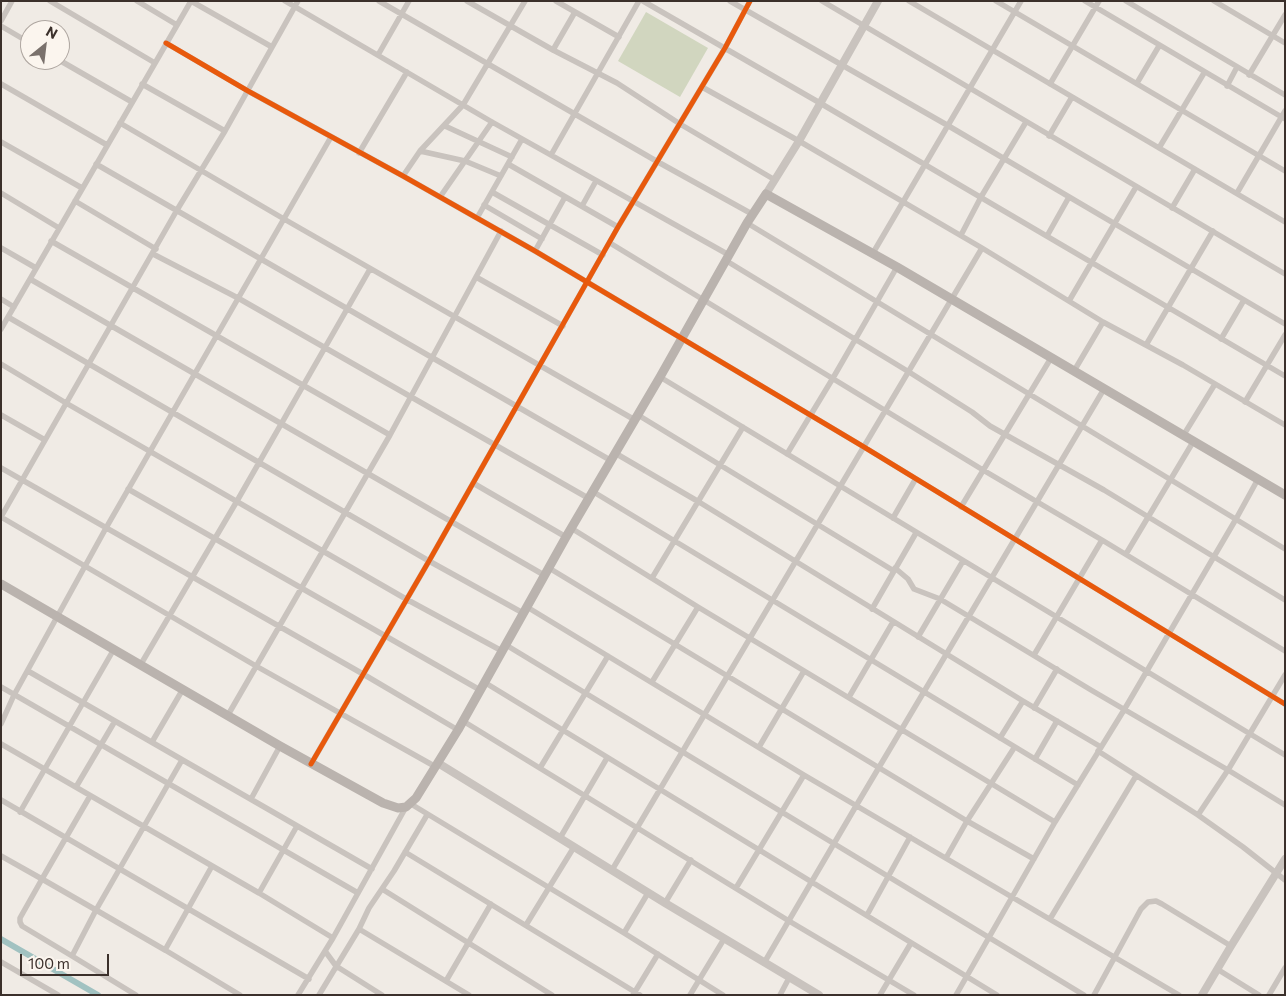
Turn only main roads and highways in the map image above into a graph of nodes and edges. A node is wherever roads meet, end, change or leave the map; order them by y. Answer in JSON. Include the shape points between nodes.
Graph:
{"nodes":[{"id":1,"x":1285,"y":495,"type":"edge"},
{"id":2,"x":1,"y":584,"type":"edge"}],
"edges":[{"from":1,"to":2,"type":"main road","via":[[873,253],[766,194],[590,494],[458,730],[408,806],[398,808],[383,803],[311,764]]}]}
